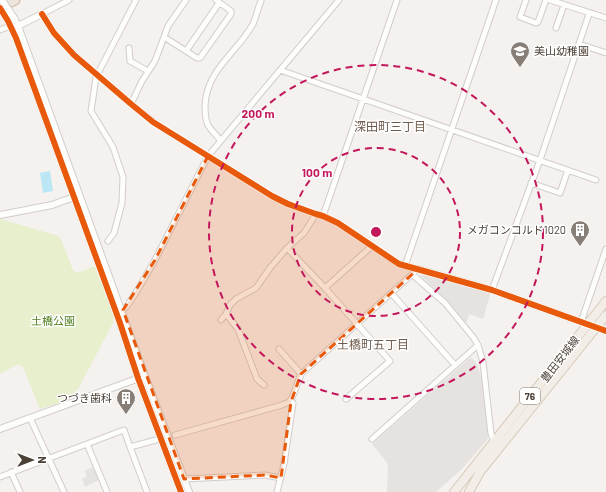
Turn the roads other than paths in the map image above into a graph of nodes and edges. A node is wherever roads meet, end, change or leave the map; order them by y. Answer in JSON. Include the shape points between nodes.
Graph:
{"nodes":[{"id":1,"x":2,"y":0,"type":"edge"},
{"id":2,"x":15,"y":0,"type":"edge"},
{"id":3,"x":69,"y":0,"type":"edge"},
{"id":4,"x":136,"y":0,"type":"edge"},
{"id":5,"x":186,"y":0,"type":"edge"},
{"id":6,"x":339,"y":0,"type":"edge"},
{"id":7,"x":397,"y":0,"type":"edge"},
{"id":8,"x":496,"y":0,"type":"edge"},
{"id":9,"x":526,"y":0,"type":"edge"},
{"id":10,"x":546,"y":0,"type":"edge"},
{"id":11,"x":550,"y":0,"type":"edge"},
{"id":12,"x":217,"y":1,"type":"edge"},
{"id":13,"x":260,"y":1,"type":"edge"},
{"id":14,"x":564,"y":6,"type":"junction"},
{"id":15,"x":0,"y":7,"type":"edge"},
{"id":16,"x":42,"y":14,"type":"junction"},
{"id":17,"x":590,"y":14,"type":"junction"},
{"id":18,"x":606,"y":18,"type":"edge"},
{"id":19,"x":12,"y":20,"type":"junction"},
{"id":20,"x":18,"y":26,"type":"junction"},
{"id":21,"x":556,"y":28,"type":"dead end"},
{"id":22,"x":0,"y":30,"type":"edge"},
{"id":23,"x":164,"y":38,"type":"junction"},
{"id":24,"x":579,"y":44,"type":"junction"},
{"id":25,"x":129,"y":48,"type":"dead end"},
{"id":26,"x":186,"y":51,"type":"junction"},
{"id":27,"x":606,"y":54,"type":"edge"},
{"id":28,"x":74,"y":55,"type":"joint"},
{"id":29,"x":280,"y":70,"type":"junction"},
{"id":30,"x":148,"y":71,"type":"junction"},
{"id":31,"x":98,"y":74,"type":"junction"},
{"id":32,"x":363,"y":98,"type":"junction"},
{"id":33,"x":130,"y":104,"type":"junction"},
{"id":34,"x":452,"y":130,"type":"junction"},
{"id":35,"x":220,"y":140,"type":"junction"},
{"id":36,"x":208,"y":156,"type":"junction"},
{"id":37,"x":540,"y":160,"type":"junction"},
{"id":38,"x":568,"y":170,"type":"junction"},
{"id":39,"x":596,"y":180,"type":"dead end"},
{"id":40,"x":531,"y":183,"type":"junction"},
{"id":41,"x":74,"y":197,"type":"junction"},
{"id":42,"x":316,"y":214,"type":"junction"},
{"id":43,"x":0,"y":215,"type":"edge"},
{"id":44,"x":323,"y":216,"type":"junction"},
{"id":45,"x":108,"y":240,"type":"dead end"},
{"id":46,"x":372,"y":246,"type":"junction"},
{"id":47,"x":288,"y":248,"type":"junction"},
{"id":48,"x":606,"y":249,"type":"edge"},
{"id":49,"x":405,"y":266,"type":"junction"},
{"id":50,"x":418,"y":269,"type":"junction"},
{"id":51,"x":413,"y":275,"type":"junction"},
{"id":52,"x":325,"y":288,"type":"junction"},
{"id":53,"x":492,"y":290,"type":"junction"},
{"id":54,"x":392,"y":294,"type":"junction"},
{"id":55,"x":606,"y":301,"type":"edge"},
{"id":56,"x":123,"y":310,"type":"junction"},
{"id":57,"x":226,"y":314,"type":"junction"},
{"id":58,"x":606,"y":315,"type":"edge"},
{"id":59,"x":221,"y":320,"type":"dead end"},
{"id":60,"x":584,"y":323,"type":"junction"},
{"id":61,"x":357,"y":324,"type":"junction"},
{"id":62,"x":596,"y":328,"type":"junction"},
{"id":63,"x":606,"y":331,"type":"edge"},
{"id":64,"x":478,"y":345,"type":"junction"},
{"id":65,"x":279,"y":349,"type":"dead end"},
{"id":66,"x":455,"y":365,"type":"junction"},
{"id":67,"x":301,"y":374,"type":"junction"},
{"id":68,"x":145,"y":376,"type":"junction"},
{"id":69,"x":138,"y":378,"type":"junction"},
{"id":70,"x":264,"y":386,"type":"dead end"},
{"id":71,"x":346,"y":399,"type":"dead end"},
{"id":72,"x":289,"y":402,"type":"junction"},
{"id":73,"x":30,"y":418,"type":"junction"},
{"id":74,"x":0,"y":429,"type":"edge"},
{"id":75,"x":175,"y":435,"type":"dead end"},
{"id":76,"x":372,"y":438,"type":"dead end"},
{"id":77,"x":156,"y":440,"type":"dead end"},
{"id":78,"x":494,"y":441,"type":"junction"},
{"id":79,"x":87,"y":444,"type":"junction"},
{"id":80,"x":130,"y":447,"type":"junction"},
{"id":81,"x":48,"y":458,"type":"junction"},
{"id":82,"x":11,"y":472,"type":"junction"},
{"id":83,"x":0,"y":477,"type":"edge"},
{"id":84,"x":281,"y":478,"type":"junction"},
{"id":85,"x":184,"y":479,"type":"junction"},
{"id":86,"x":20,"y":492,"type":"edge"},
{"id":87,"x":64,"y":492,"type":"edge"},
{"id":88,"x":107,"y":492,"type":"edge"},
{"id":89,"x":147,"y":492,"type":"edge"},
{"id":90,"x":181,"y":492,"type":"edge"},
{"id":91,"x":189,"y":492,"type":"edge"},
{"id":92,"x":277,"y":492,"type":"edge"},
{"id":93,"x":454,"y":492,"type":"edge"},
{"id":94,"x":469,"y":492,"type":"edge"}],
"edges":[{"from":1,"to":19,"type":"street","bridge":true},
{"from":2,"to":15,"type":"highway"},
{"from":3,"to":16,"type":"street"},
{"from":4,"to":31,"type":"street"},
{"from":5,"to":23,"type":"street","via":[[168,26]]},
{"from":6,"to":29,"type":"street"},
{"from":7,"to":32,"type":"street"},
{"from":8,"to":34,"type":"street"},
{"from":9,"to":10,"type":"street","via":[[520,16],[536,23]]},
{"from":11,"to":14,"type":"street"},
{"from":12,"to":26,"type":"street"},
{"from":12,"to":26,"type":"street","via":[[231,11],[231,14],[202,56],[196,58]]},
{"from":13,"to":35,"type":"street","via":[[253,23],[240,44],[215,73],[206,98],[205,116],[212,131]]},
{"from":14,"to":17,"type":"street"},
{"from":14,"to":21,"type":"street"},
{"from":15,"to":19,"type":"street"},
{"from":16,"to":20,"type":"street"},
{"from":16,"to":28,"type":"street","via":[[54,33]]},
{"from":17,"to":18,"type":"street"},
{"from":17,"to":24,"type":"street"},
{"from":19,"to":20,"type":"street"},
{"from":19,"to":22,"type":"street"},
{"from":19,"to":41,"type":"street","via":[[16,38]]},
{"from":20,"to":56,"type":"street"},
{"from":23,"to":26,"type":"street"},
{"from":23,"to":30,"type":"street"},
{"from":24,"to":27,"type":"street"},
{"from":24,"to":37,"type":"street"},
{"from":25,"to":30,"type":"street","via":[[130,61]]},
{"from":28,"to":31,"type":"street"},
{"from":29,"to":32,"type":"street"},
{"from":29,"to":35,"type":"street"},
{"from":30,"to":33,"type":"street"},
{"from":31,"to":33,"type":"street"},
{"from":31,"to":45,"type":"street","via":[[91,111],[113,147],[124,177],[122,203],[114,232]]},
{"from":32,"to":34,"type":"street"},
{"from":32,"to":44,"type":"street"},
{"from":33,"to":36,"type":"street","via":[[153,122]]},
{"from":34,"to":37,"type":"street"},
{"from":34,"to":49,"type":"street"},
{"from":35,"to":36,"type":"street"},
{"from":36,"to":42,"type":"street","via":[[272,196]]},
{"from":36,"to":56,"type":"street","via":[[148,272]]},
{"from":37,"to":38,"type":"street"},
{"from":37,"to":40,"type":"street"},
{"from":38,"to":39,"type":"street"},
{"from":38,"to":40,"type":"street","via":[[560,193]]},
{"from":40,"to":53,"type":"street"},
{"from":41,"to":43,"type":"street","via":[[52,205]]},
{"from":41,"to":69,"type":"street"},
{"from":42,"to":44,"type":"street"},
{"from":42,"to":47,"type":"street","via":[[304,233]]},
{"from":44,"to":46,"type":"street","via":[[344,226]]},
{"from":46,"to":49,"type":"street"},
{"from":46,"to":52,"type":"street"},
{"from":47,"to":52,"type":"street"},
{"from":47,"to":57,"type":"street","via":[[256,288],[236,299]]},
{"from":48,"to":60,"type":"street"},
{"from":49,"to":50,"type":"street"},
{"from":50,"to":51,"type":"street"},
{"from":50,"to":53,"type":"street"},
{"from":51,"to":54,"type":"street"},
{"from":51,"to":64,"type":"street","via":[[445,303]]},
{"from":52,"to":61,"type":"street"},
{"from":53,"to":60,"type":"street"},
{"from":54,"to":61,"type":"street"},
{"from":54,"to":66,"type":"street"},
{"from":55,"to":60,"type":"main road","name":"豊田安城線","number":"76"},
{"from":56,"to":68,"type":"street"},
{"from":57,"to":59,"type":"street"},
{"from":57,"to":70,"type":"street","via":[[238,329],[257,379]]},
{"from":58,"to":62,"type":"main road","name":"豊田安城線","number":"76"},
{"from":60,"to":62,"type":"street"},
{"from":60,"to":78,"type":"main road","name":"豊田安城線","number":"76"},
{"from":61,"to":67,"type":"street"},
{"from":61,"to":71,"type":"street","via":[[390,361]]},
{"from":62,"to":63,"type":"street"},
{"from":62,"to":94,"type":"main road","name":"豊田安城線","number":"76","via":[[480,472]]},
{"from":64,"to":66,"type":"street"},
{"from":64,"to":78,"type":"street","via":[[483,362],[491,434]]},
{"from":65,"to":67,"type":"street"},
{"from":66,"to":76,"type":"street"},
{"from":67,"to":72,"type":"street"},
{"from":68,"to":69,"type":"street"},
{"from":68,"to":85,"type":"street"},
{"from":69,"to":73,"type":"street"},
{"from":69,"to":90,"type":"street"},
{"from":72,"to":75,"type":"street"},
{"from":72,"to":84,"type":"street","via":[[293,404]]},
{"from":73,"to":74,"type":"street"},
{"from":73,"to":81,"type":"street"},
{"from":77,"to":80,"type":"street"},
{"from":78,"to":93,"type":"main road","name":"豊田安城線","number":"76"},
{"from":79,"to":80,"type":"street","via":[[124,430]]},
{"from":79,"to":81,"type":"street"},
{"from":79,"to":88,"type":"street"},
{"from":80,"to":89,"type":"street"},
{"from":81,"to":82,"type":"street"},
{"from":81,"to":87,"type":"street"},
{"from":82,"to":83,"type":"street"},
{"from":82,"to":86,"type":"street"},
{"from":84,"to":85,"type":"street","via":[[265,475]]},
{"from":84,"to":92,"type":"street"},
{"from":85,"to":91,"type":"street"}]}
